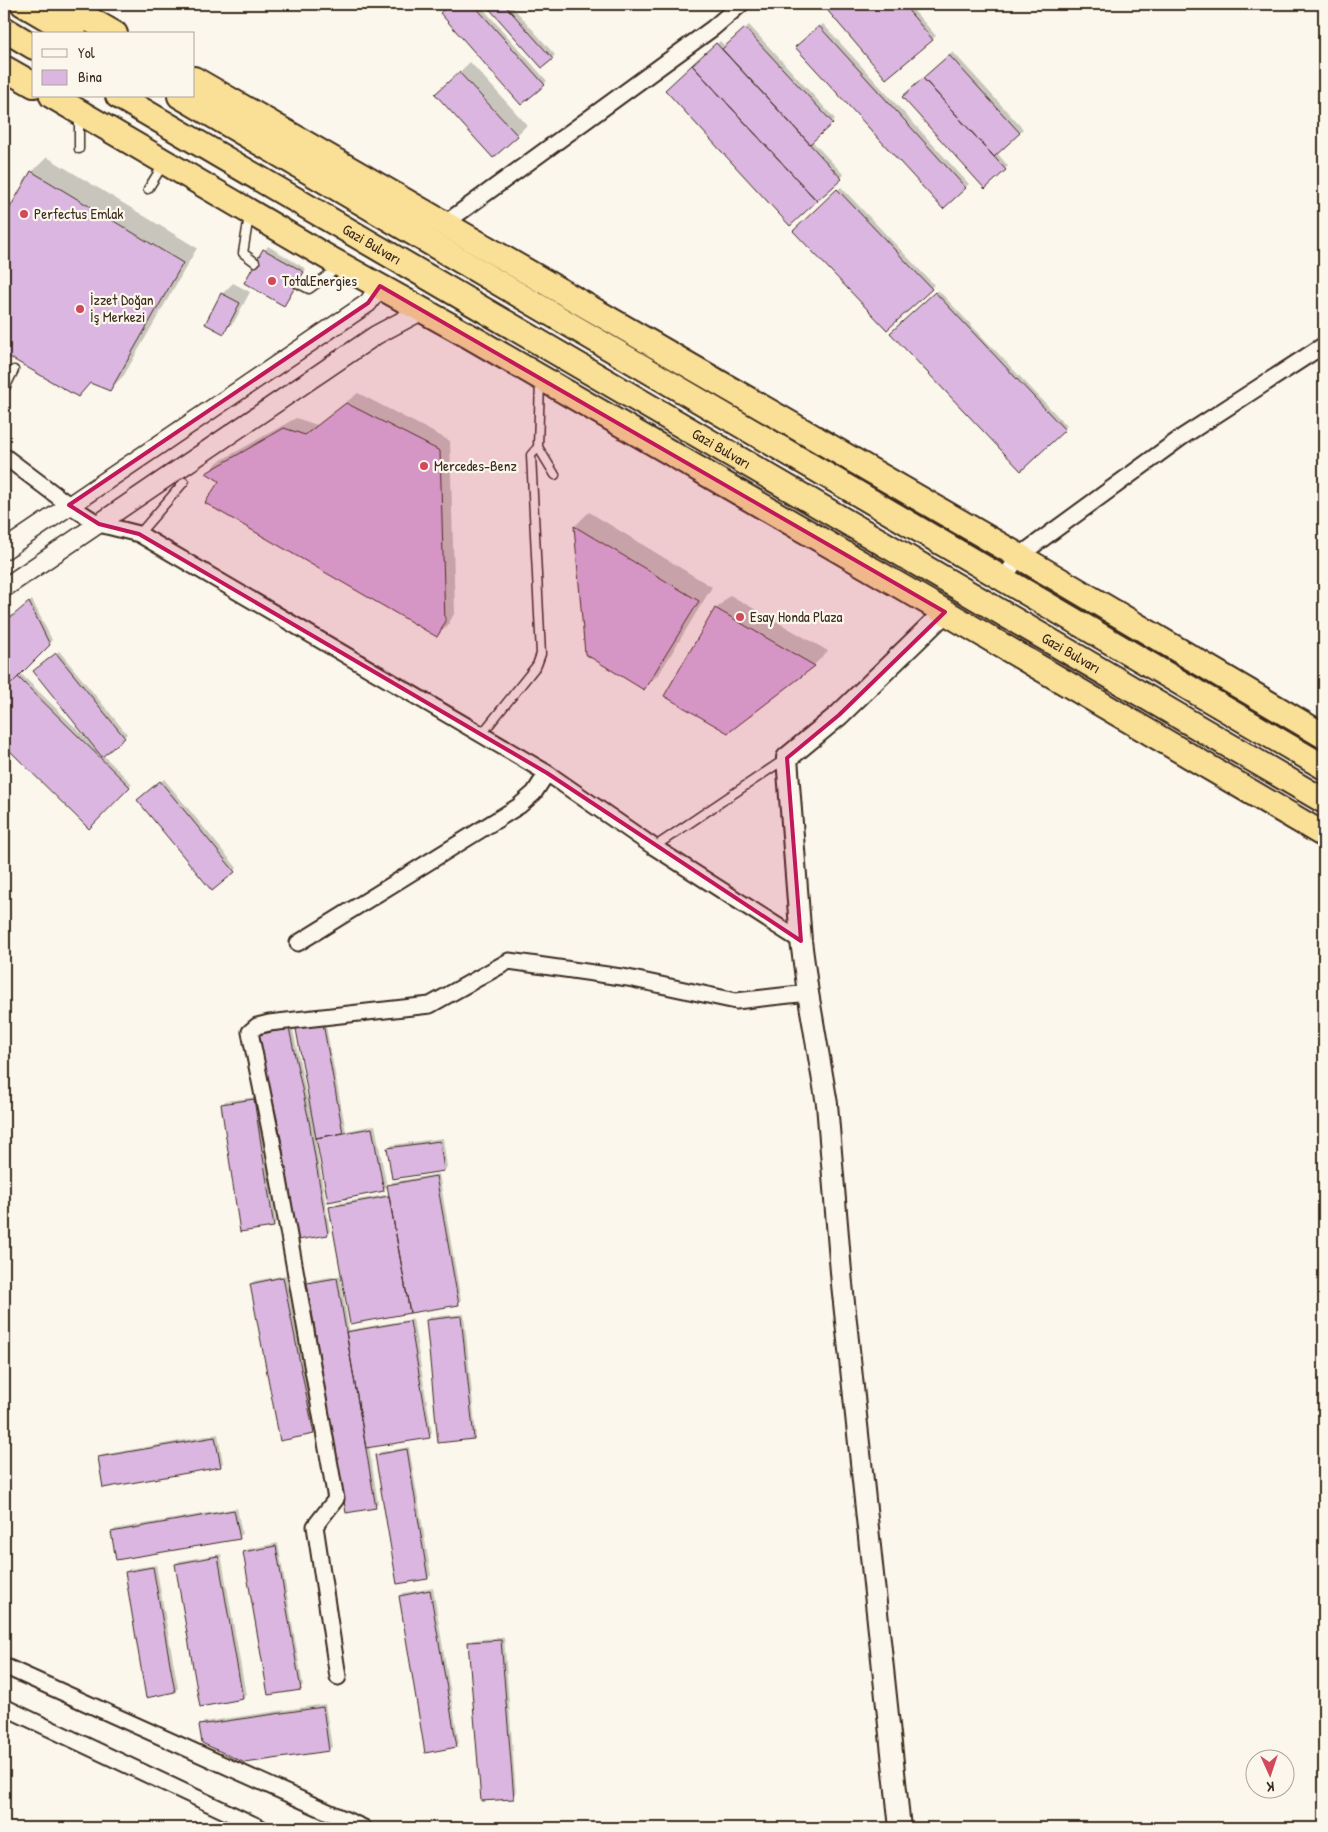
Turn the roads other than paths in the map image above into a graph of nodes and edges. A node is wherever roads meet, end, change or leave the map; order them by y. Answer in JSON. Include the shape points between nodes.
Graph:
{"nodes":[{"id":1,"x":22,"y":4,"type":"edge"},
{"id":2,"x":63,"y":4,"type":"edge"},
{"id":3,"x":741,"y":4,"type":"edge"},
{"id":4,"x":4,"y":30,"type":"edge"},
{"id":5,"x":71,"y":32,"type":"edge"},
{"id":6,"x":112,"y":32,"type":"edge"},
{"id":7,"x":32,"y":46,"type":"edge"},
{"id":8,"x":4,"y":68,"type":"edge"},
{"id":9,"x":195,"y":80,"type":"edge"},
{"id":10,"x":32,"y":85,"type":"edge"},
{"id":11,"x":55,"y":98,"type":"edge"},
{"id":12,"x":121,"y":98,"type":"edge"},
{"id":13,"x":183,"y":98,"type":"edge"},
{"id":14,"x":79,"y":112,"type":"junction"},
{"id":15,"x":79,"y":149,"type":"dead end"},
{"id":16,"x":164,"y":162,"type":"junction"},
{"id":17,"x":148,"y":189,"type":"dead end"},
{"id":18,"x":250,"y":212,"type":"junction"},
{"id":19,"x":444,"y":224,"type":"junction"},
{"id":20,"x":255,"y":262,"type":"dead end"},
{"id":21,"x":342,"y":265,"type":"junction"},
{"id":22,"x":297,"y":284,"type":"dead end"},
{"id":23,"x":380,"y":286,"type":"junction"},
{"id":24,"x":423,"y":310,"type":"junction"},
{"id":25,"x":1324,"y":345,"type":"edge"},
{"id":26,"x":14,"y":370,"type":"dead end"},
{"id":27,"x":540,"y":377,"type":"junction"},
{"id":28,"x":4,"y":390,"type":"edge"},
{"id":29,"x":538,"y":447,"type":"junction"},
{"id":30,"x":4,"y":456,"type":"edge"},
{"id":31,"x":555,"y":475,"type":"dead end"},
{"id":32,"x":184,"y":482,"type":"dead end"},
{"id":33,"x":69,"y":505,"type":"junction"},
{"id":34,"x":99,"y":524,"type":"junction"},
{"id":35,"x":139,"y":534,"type":"junction"},
{"id":36,"x":4,"y":550,"type":"edge"},
{"id":37,"x":1019,"y":556,"type":"junction"},
{"id":38,"x":1003,"y":580,"type":"junction"},
{"id":39,"x":4,"y":588,"type":"edge"},
{"id":40,"x":945,"y":612,"type":"junction"},
{"id":41,"x":481,"y":735,"type":"junction"},
{"id":42,"x":1324,"y":736,"type":"edge"},
{"id":43,"x":787,"y":758,"type":"junction"},
{"id":44,"x":1324,"y":767,"type":"edge"},
{"id":45,"x":547,"y":773,"type":"junction"},
{"id":46,"x":1324,"y":801,"type":"edge"},
{"id":47,"x":1324,"y":835,"type":"edge"},
{"id":48,"x":654,"y":847,"type":"junction"},
{"id":49,"x":801,"y":941,"type":"junction"},
{"id":50,"x":298,"y":943,"type":"dead end"},
{"id":51,"x":808,"y":993,"type":"junction"},
{"id":52,"x":4,"y":1666,"type":"edge"},
{"id":53,"x":338,"y":1677,"type":"dead end"},
{"id":54,"x":4,"y":1707,"type":"edge"},
{"id":55,"x":261,"y":1828,"type":"edge"},
{"id":56,"x":364,"y":1828,"type":"edge"},
{"id":57,"x":900,"y":1828,"type":"edge"}],
"edges":[{"from":1,"to":5,"type":"highway"},
{"from":2,"to":6,"type":"highway"},
{"from":3,"to":19,"type":"street","via":[[713,28]]},
{"from":4,"to":7,"type":"highway"},
{"from":8,"to":10,"type":"highway"},
{"from":9,"to":19,"type":"highway"},
{"from":11,"to":14,"type":"highway"},
{"from":12,"to":46,"type":"highway","name":"Gazi Bulvarı"},
{"from":13,"to":38,"type":"highway","name":"Gazi Bulvarı"},
{"from":14,"to":15,"type":"lane"},
{"from":14,"to":16,"type":"highway"},
{"from":16,"to":17,"type":"lane"},
{"from":16,"to":18,"type":"highway"},
{"from":18,"to":20,"type":"lane","via":[[243,253]]},
{"from":18,"to":21,"type":"highway"},
{"from":19,"to":37,"type":"highway"},
{"from":21,"to":22,"type":"lane","via":[[308,289]]},
{"from":21,"to":23,"type":"highway"},
{"from":23,"to":24,"type":"highway"},
{"from":23,"to":33,"type":"street","via":[[368,303]]},
{"from":24,"to":27,"type":"highway"},
{"from":24,"to":34,"type":"street","via":[[376,335]]},
{"from":25,"to":37,"type":"street","via":[[1182,437]]},
{"from":26,"to":28,"type":"lane"},
{"from":27,"to":29,"type":"lane"},
{"from":27,"to":40,"type":"highway"},
{"from":29,"to":31,"type":"lane"},
{"from":29,"to":41,"type":"lane","via":[[531,455],[541,654],[537,664]]},
{"from":30,"to":33,"type":"street"},
{"from":32,"to":35,"type":"lane"},
{"from":33,"to":34,"type":"street"},
{"from":33,"to":36,"type":"street"},
{"from":34,"to":35,"type":"street"},
{"from":34,"to":39,"type":"street"},
{"from":35,"to":41,"type":"street"},
{"from":37,"to":38,"type":"street"},
{"from":37,"to":42,"type":"highway"},
{"from":38,"to":44,"type":"highway","name":"Gazi Bulvarı"},
{"from":40,"to":43,"type":"main road","via":[[839,716]]},
{"from":40,"to":47,"type":"highway"},
{"from":41,"to":45,"type":"street"},
{"from":43,"to":48,"type":"lane"},
{"from":43,"to":49,"type":"main road"},
{"from":45,"to":48,"type":"street"},
{"from":45,"to":50,"type":"street","via":[[534,793],[519,806]]},
{"from":48,"to":49,"type":"street"},
{"from":49,"to":51,"type":"main road"},
{"from":51,"to":53,"type":"street","via":[[736,1001],[628,978],[509,961],[430,1005],[269,1023],[250,1032],[336,1499],[315,1526]]},
{"from":51,"to":57,"type":"main road","via":[[827,1104],[842,1284]]},
{"from":52,"to":56,"type":"street"},
{"from":54,"to":55,"type":"street"}]}
